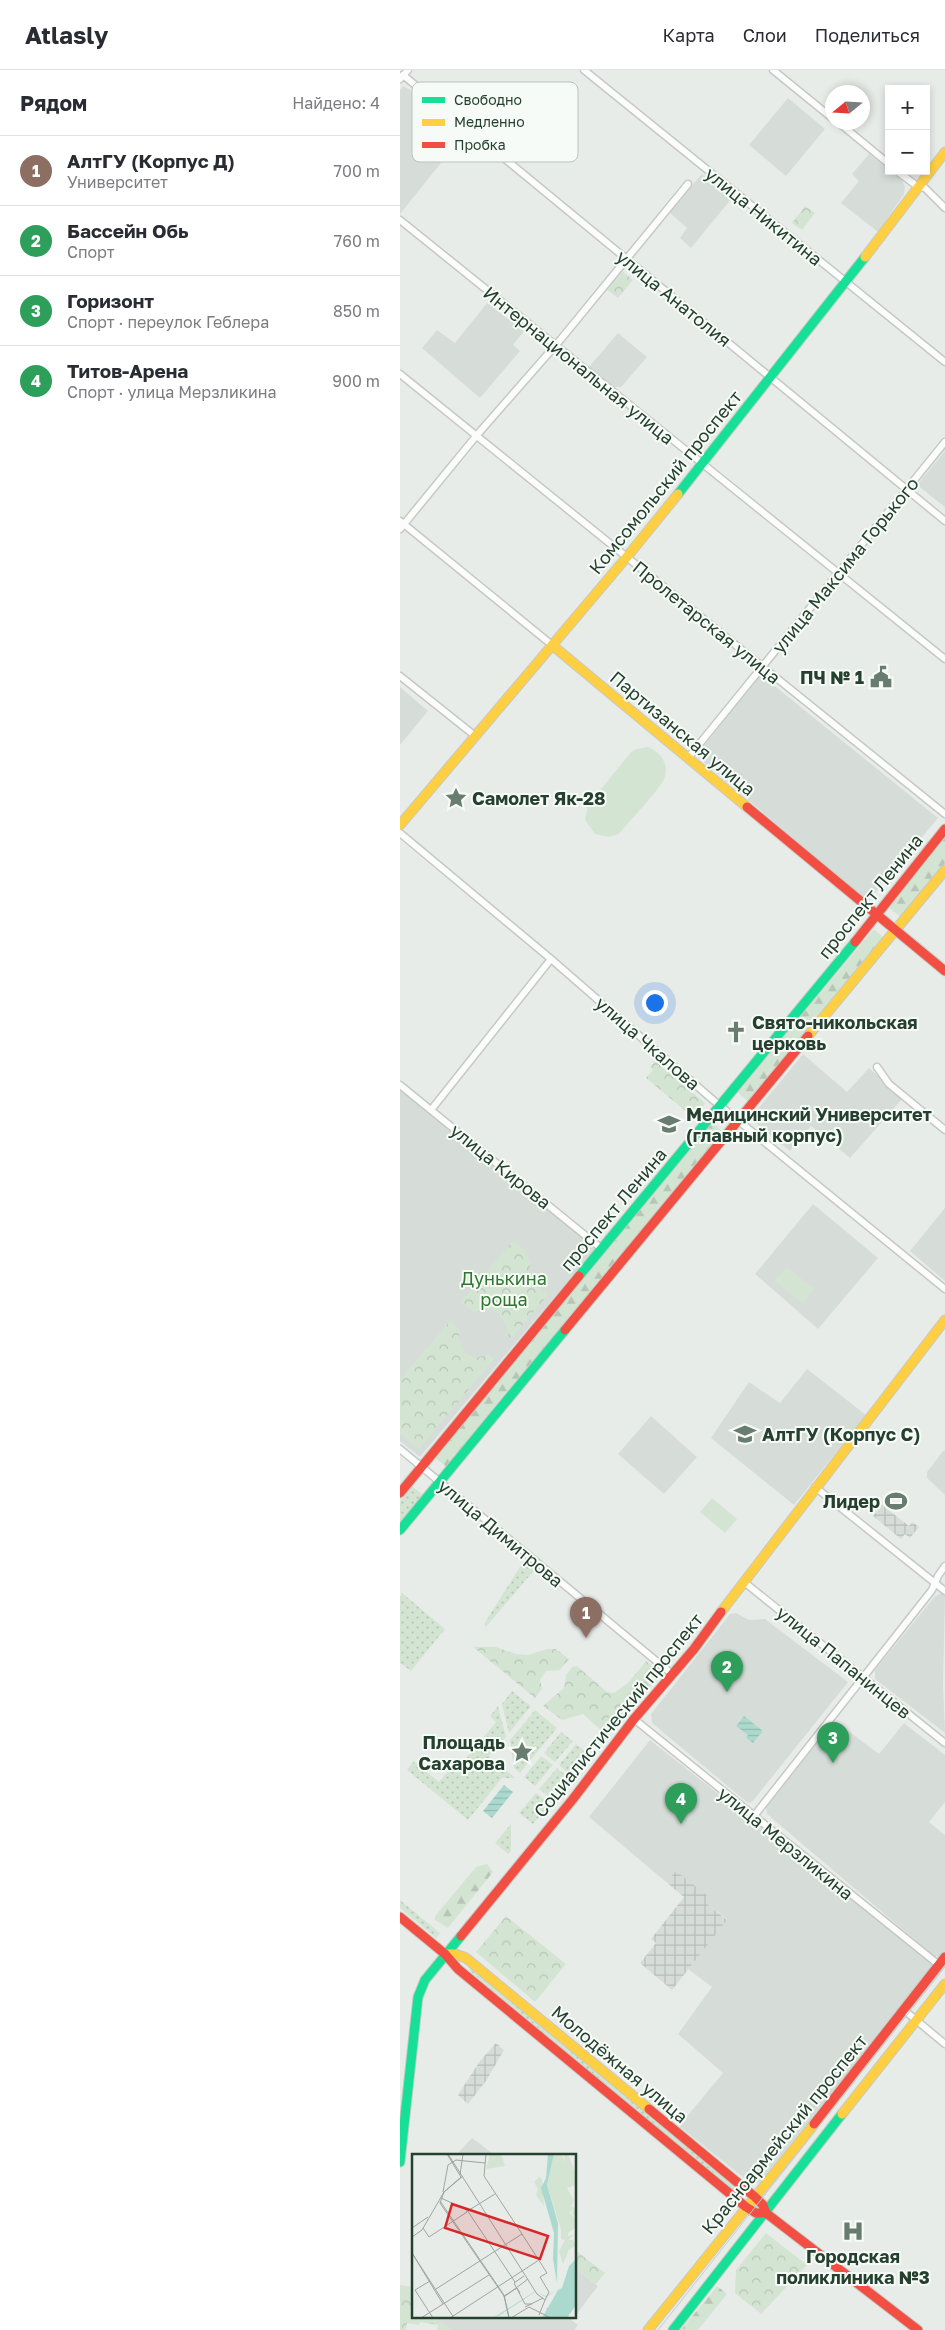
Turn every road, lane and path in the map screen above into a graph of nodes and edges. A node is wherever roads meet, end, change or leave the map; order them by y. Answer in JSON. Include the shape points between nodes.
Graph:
{"nodes":[{"id":1,"x":584,"y":70,"type":"edge"},
{"id":2,"x":773,"y":70,"type":"edge"},
{"id":3,"x":825,"y":112,"type":"edge"},
{"id":4,"x":848,"y":130,"type":"edge"},
{"id":5,"x":945,"y":152,"type":"edge"},
{"id":6,"x":885,"y":161,"type":"edge"},
{"id":7,"x":509,"y":162,"type":"edge"},
{"id":8,"x":902,"y":175,"type":"edge"},
{"id":9,"x":688,"y":184,"type":"dead end"},
{"id":10,"x":917,"y":186,"type":"junction"},
{"id":11,"x":945,"y":208,"type":"edge"},
{"id":12,"x":400,"y":220,"type":"edge"},
{"id":13,"x":625,"y":258,"type":"junction"},
{"id":14,"x":847,"y":282,"type":"junction"},
{"id":15,"x":555,"y":346,"type":"junction"},
{"id":16,"x":945,"y":362,"type":"edge"},
{"id":17,"x":400,"y":374,"type":"edge"},
{"id":18,"x":770,"y":378,"type":"junction"},
{"id":19,"x":476,"y":435,"type":"junction"},
{"id":20,"x":945,"y":442,"type":"edge"},
{"id":21,"x":702,"y":463,"type":"junction"},
{"id":22,"x":907,"y":490,"type":"junction"},
{"id":23,"x":945,"y":521,"type":"edge"},
{"id":24,"x":401,"y":525,"type":"edge"},
{"id":25,"x":626,"y":558,"type":"junction"},
{"id":26,"x":838,"y":573,"type":"junction"},
{"id":27,"x":552,"y":644,"type":"junction"},
{"id":28,"x":945,"y":659,"type":"edge"},
{"id":29,"x":763,"y":667,"type":"junction"},
{"id":30,"x":400,"y":676,"type":"edge"},
{"id":31,"x":474,"y":735,"type":"junction"},
{"id":32,"x":688,"y":758,"type":"junction"},
{"id":33,"x":945,"y":814,"type":"edge"},
{"id":34,"x":400,"y":825,"type":"edge"},
{"id":35,"x":945,"y":829,"type":"edge"},
{"id":36,"x":400,"y":833,"type":"edge"},
{"id":37,"x":945,"y":870,"type":"edge"},
{"id":38,"x":877,"y":915,"type":"junction"},
{"id":39,"x":896,"y":929,"type":"junction"},
{"id":40,"x":551,"y":959,"type":"junction"},
{"id":41,"x":945,"y":971,"type":"edge"},
{"id":42,"x":877,"y":1067,"type":"dead end"},
{"id":43,"x":400,"y":1085,"type":"edge"},
{"id":44,"x":720,"y":1105,"type":"junction"},
{"id":45,"x":431,"y":1110,"type":"junction"},
{"id":46,"x":739,"y":1120,"type":"junction"},
{"id":47,"x":945,"y":1130,"type":"edge"},
{"id":48,"x":602,"y":1248,"type":"junction"},
{"id":49,"x":945,"y":1289,"type":"edge"},
{"id":50,"x":945,"y":1320,"type":"edge"},
{"id":51,"x":400,"y":1449,"type":"edge"},
{"id":52,"x":421,"y":1467,"type":"junction"},
{"id":53,"x":440,"y":1482,"type":"junction"},
{"id":54,"x":815,"y":1487,"type":"junction"},
{"id":55,"x":400,"y":1493,"type":"edge"},
{"id":56,"x":400,"y":1530,"type":"edge"},
{"id":57,"x":945,"y":1566,"type":"edge"},
{"id":58,"x":744,"y":1582,"type":"junction"},
{"id":59,"x":935,"y":1583,"type":"junction"},
{"id":60,"x":945,"y":1592,"type":"edge"},
{"id":61,"x":672,"y":1674,"type":"junction"},
{"id":62,"x":862,"y":1677,"type":"junction"},
{"id":63,"x":634,"y":1720,"type":"junction"},
{"id":64,"x":945,"y":1743,"type":"edge"},
{"id":65,"x":754,"y":1816,"type":"junction"},
{"id":66,"x":400,"y":1917,"type":"edge"},
{"id":67,"x":445,"y":1954,"type":"junction"},
{"id":68,"x":945,"y":1957,"type":"edge"},
{"id":69,"x":939,"y":1965,"type":"junction"},
{"id":70,"x":945,"y":1984,"type":"edge"},
{"id":71,"x":904,"y":2010,"type":"junction"},
{"id":72,"x":916,"y":2020,"type":"junction"},
{"id":73,"x":945,"y":2044,"type":"edge"},
{"id":74,"x":400,"y":2162,"type":"edge"},
{"id":75,"x":756,"y":2197,"type":"junction"},
{"id":76,"x":746,"y":2207,"type":"junction"},
{"id":77,"x":766,"y":2213,"type":"junction"},
{"id":78,"x":648,"y":2330,"type":"edge"},
{"id":79,"x":674,"y":2330,"type":"edge"},
{"id":80,"x":918,"y":2330,"type":"edge"}],
"edges":[{"from":1,"to":14,"type":"street","name":"улица Никитина"},
{"from":2,"to":3,"type":"street"},
{"from":4,"to":6,"type":"street"},
{"from":5,"to":10,"type":"main road","name":"Комсомольский проспект"},
{"from":7,"to":13,"type":"street","name":"улица Анатолия"},
{"from":8,"to":10,"type":"street"},
{"from":9,"to":13,"type":"street"},
{"from":10,"to":11,"type":"street","via":[[925,188]]},
{"from":10,"to":14,"type":"main road","name":"Комсомольский проспект"},
{"from":12,"to":15,"type":"street","name":"Интернациональная улица"},
{"from":13,"to":15,"type":"street"},
{"from":13,"to":18,"type":"street","name":"улица Анатолия"},
{"from":14,"to":16,"type":"street","name":"улица Никитина"},
{"from":14,"to":18,"type":"main road","name":"Комсомольский проспект"},
{"from":15,"to":19,"type":"street"},
{"from":15,"to":21,"type":"street","name":"Интернациональная улица"},
{"from":17,"to":19,"type":"street","name":"Пролетарская улица"},
{"from":18,"to":21,"type":"main road","name":"Комсомольский проспект"},
{"from":18,"to":22,"type":"street","name":"улица Анатолия"},
{"from":19,"to":24,"type":"street"},
{"from":19,"to":25,"type":"street","name":"Пролетарская улица"},
{"from":20,"to":22,"type":"street","name":"улица Максима Горького"},
{"from":21,"to":25,"type":"main road","name":"Комсомольский проспект"},
{"from":21,"to":26,"type":"street","name":"Интернациональная улица"},
{"from":22,"to":23,"type":"street","name":"улица Анатолия"},
{"from":22,"to":26,"type":"street","name":"улица Максима Горького"},
{"from":24,"to":27,"type":"street","name":"Партизанская улица"},
{"from":25,"to":27,"type":"main road","name":"Комсомольский проспект"},
{"from":25,"to":29,"type":"street","name":"Пролетарская улица"},
{"from":26,"to":28,"type":"street","name":"Интернациональная улица"},
{"from":26,"to":29,"type":"street","name":"улица Максима Горького"},
{"from":27,"to":31,"type":"main road","name":"Комсомольский проспект"},
{"from":27,"to":32,"type":"main road","name":"Партизанская улица"},
{"from":29,"to":32,"type":"street","name":"улица Максима Горького"},
{"from":29,"to":33,"type":"street","name":"Пролетарская улица"},
{"from":30,"to":31,"type":"street"},
{"from":31,"to":34,"type":"main road","name":"Комсомольский проспект"},
{"from":32,"to":38,"type":"main road","name":"Партизанская улица"},
{"from":35,"to":38,"type":"main road","name":"проспект Ленина"},
{"from":36,"to":40,"type":"street","name":"улица Чкалова"},
{"from":37,"to":39,"type":"main road"},
{"from":38,"to":39,"type":"main road","name":"Партизанская улица"},
{"from":38,"to":44,"type":"main road","name":"проспект Ленина"},
{"from":39,"to":41,"type":"main road","name":"Партизанская улица"},
{"from":39,"to":46,"type":"main road"},
{"from":40,"to":44,"type":"street","name":"улица Чкалова"},
{"from":40,"to":45,"type":"street"},
{"from":42,"to":47,"type":"street","via":[[889,1084]]},
{"from":43,"to":45,"type":"street","name":"улица Кирова"},
{"from":44,"to":46,"type":"street","name":"улица Чкалова"},
{"from":44,"to":48,"type":"main road","name":"проспект Ленина"},
{"from":45,"to":48,"type":"street","name":"улица Кирова"},
{"from":46,"to":49,"type":"street","name":"улица Чкалова"},
{"from":46,"to":53,"type":"main road"},
{"from":48,"to":52,"type":"main road","name":"проспект Ленина"},
{"from":50,"to":54,"type":"main road","name":"Социалистический проспект"},
{"from":51,"to":52,"type":"street","name":"улица Димитрова"},
{"from":52,"to":53,"type":"street","name":"улица Димитрова"},
{"from":52,"to":55,"type":"main road","name":"проспект Ленина"},
{"from":53,"to":56,"type":"main road"},
{"from":53,"to":61,"type":"street","name":"улица Димитрова"},
{"from":54,"to":58,"type":"main road","name":"Социалистический проспект"},
{"from":54,"to":59,"type":"street"},
{"from":57,"to":59,"type":"street"},
{"from":58,"to":61,"type":"main road","name":"Социалистический проспект"},
{"from":58,"to":62,"type":"street","name":"улица Папанинцев"},
{"from":59,"to":60,"type":"street"},
{"from":59,"to":62,"type":"street"},
{"from":61,"to":63,"type":"main road","name":"Социалистический проспект"},
{"from":62,"to":64,"type":"street","name":"улица Папанинцев"},
{"from":62,"to":65,"type":"street"},
{"from":63,"to":65,"type":"street","name":"улица Мерзликина"},
{"from":63,"to":67,"type":"main road","name":"Социалистический проспект"},
{"from":65,"to":69,"type":"street","name":"улица Мерзликина"},
{"from":66,"to":67,"type":"main road","name":"Молодёжная улица"},
{"from":67,"to":74,"type":"main road","name":"Социалистический проспект","via":[[424,1980],[418,1997]]},
{"from":67,"to":75,"type":"main road","name":"Молодёжная улица","via":[[466,1958]]},
{"from":67,"to":76,"type":"main road","name":"Молодёжная улица","via":[[458,1969]]},
{"from":68,"to":69,"type":"main road","name":"Красноармейский проспект"},
{"from":69,"to":71,"type":"main road","name":"Красноармейский проспект"},
{"from":70,"to":72,"type":"main road","name":"Красноармейский проспект"},
{"from":71,"to":72,"type":"street"},
{"from":71,"to":75,"type":"main road","name":"Красноармейский проспект"},
{"from":72,"to":73,"type":"street"},
{"from":72,"to":77,"type":"main road","name":"Красноармейский проспект"},
{"from":75,"to":76,"type":"main road","name":"Красноармейский проспект"},
{"from":75,"to":77,"type":"main road","name":"Молодёжная улица"},
{"from":76,"to":77,"type":"main road","name":"Молодёжная улица","via":[[756,2213]]},
{"from":76,"to":78,"type":"main road","name":"Красноармейский проспект"},
{"from":77,"to":79,"type":"main road","name":"Красноармейский проспект"},
{"from":77,"to":80,"type":"main road","name":"Молодёжная улица"}]}
